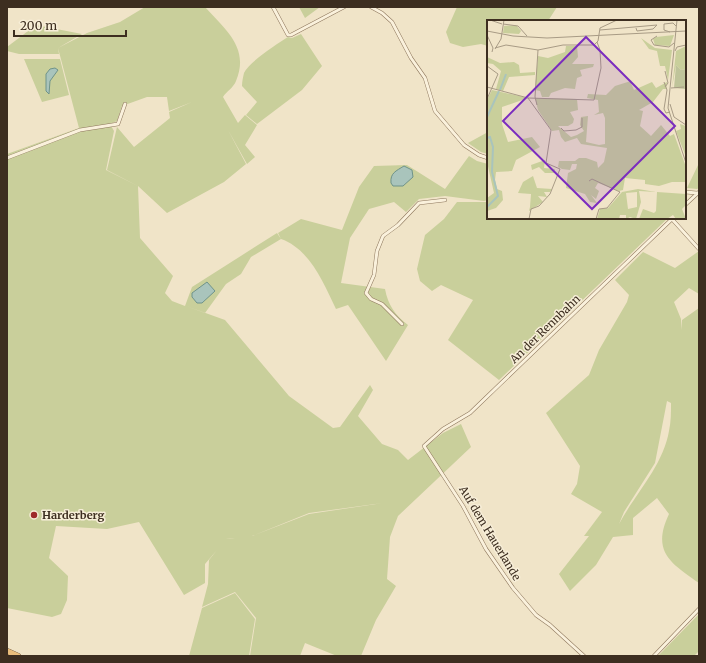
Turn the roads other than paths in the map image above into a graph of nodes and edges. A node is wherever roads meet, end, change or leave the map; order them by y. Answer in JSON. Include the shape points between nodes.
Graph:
{"nodes":[{"id":1,"x":273,"y":7,"type":"edge"},
{"id":2,"x":344,"y":7,"type":"edge"},
{"id":3,"x":371,"y":7,"type":"edge"},
{"id":4,"x":124,"y":104,"type":"dead end"},
{"id":5,"x":7,"y":158,"type":"edge"},
{"id":6,"x":487,"y":158,"type":"edge"},
{"id":7,"x":686,"y":192,"type":"edge"},
{"id":8,"x":698,"y":193,"type":"edge"},
{"id":9,"x":445,"y":200,"type":"dead end"},
{"id":10,"x":686,"y":205,"type":"edge"},
{"id":11,"x":671,"y":219,"type":"edge"},
{"id":12,"x":673,"y":219,"type":"edge"},
{"id":13,"x":699,"y":249,"type":"edge"},
{"id":14,"x":402,"y":324,"type":"dead end"},
{"id":15,"x":424,"y":446,"type":"joint"},
{"id":16,"x":699,"y":609,"type":"edge"},
{"id":17,"x":7,"y":651,"type":"edge"},
{"id":18,"x":18,"y":656,"type":"edge"},
{"id":19,"x":584,"y":656,"type":"edge"},
{"id":20,"x":654,"y":656,"type":"edge"}],
"edges":[{"from":1,"to":2,"type":"street","via":[[288,35]]},
{"from":3,"to":6,"type":"street","via":[[392,22],[425,78],[435,111],[464,145]]},
{"from":4,"to":5,"type":"street","via":[[118,124],[80,130]]},
{"from":7,"to":8,"type":"street"},
{"from":8,"to":10,"type":"street"},
{"from":9,"to":14,"type":"street","via":[[419,203],[391,232],[383,236],[377,251],[374,275],[366,293],[371,299],[382,304]]},
{"from":11,"to":15,"type":"street","name":"An der Rennbahn","via":[[470,413],[443,429]]},
{"from":12,"to":13,"type":"street"},
{"from":15,"to":19,"type":"street","name":"Auf dem Hauerlande","via":[[451,486],[486,549],[513,588],[536,615]]},
{"from":16,"to":20,"type":"street"},
{"from":17,"to":18,"type":"highway"}]}
